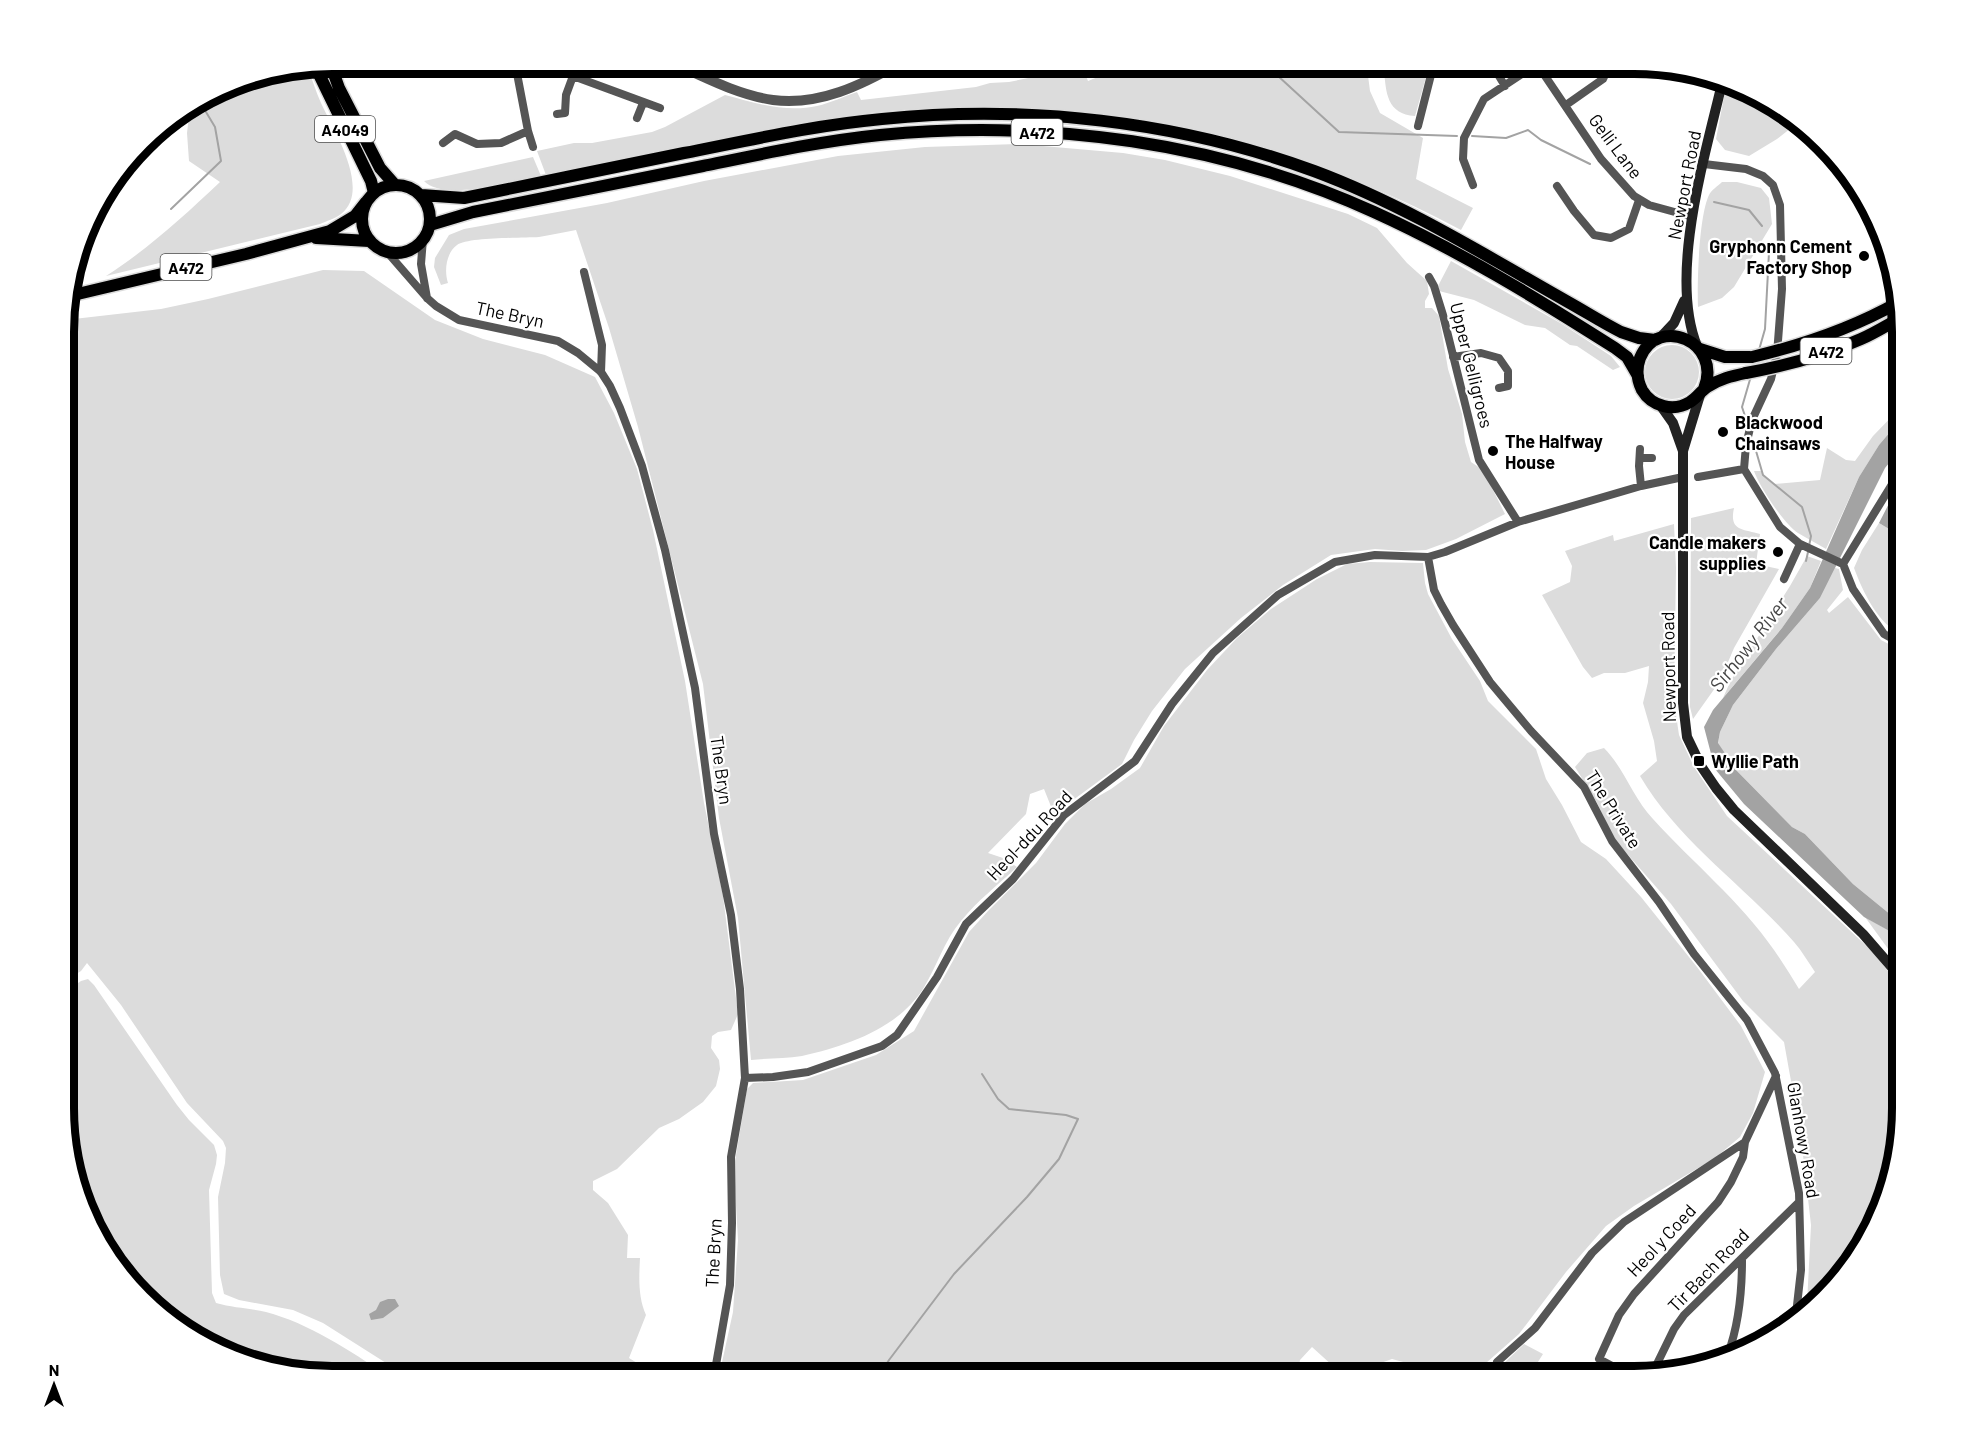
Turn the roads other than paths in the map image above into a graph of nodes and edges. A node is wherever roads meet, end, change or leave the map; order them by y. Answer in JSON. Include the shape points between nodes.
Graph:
{"nodes":[{"id":1,"x":319,"y":74,"type":"edge"},
{"id":2,"x":334,"y":74,"type":"edge"},
{"id":3,"x":517,"y":74,"type":"edge"},
{"id":4,"x":570,"y":74,"type":"edge"},
{"id":5,"x":699,"y":74,"type":"edge"},
{"id":6,"x":878,"y":74,"type":"edge"},
{"id":7,"x":1431,"y":74,"type":"edge"},
{"id":8,"x":1497,"y":74,"type":"edge"},
{"id":9,"x":1522,"y":74,"type":"edge"},
{"id":10,"x":1544,"y":74,"type":"edge"},
{"id":11,"x":1606,"y":74,"type":"edge"},
{"id":12,"x":573,"y":76,"type":"junction"},
{"id":13,"x":1504,"y":86,"type":"junction"},
{"id":14,"x":1721,"y":88,"type":"edge"},
{"id":15,"x":643,"y":103,"type":"junction"},
{"id":16,"x":1566,"y":105,"type":"junction"},
{"id":17,"x":660,"y":108,"type":"dead end"},
{"id":18,"x":557,"y":114,"type":"dead end"},
{"id":19,"x":637,"y":118,"type":"dead end"},
{"id":20,"x":1418,"y":126,"type":"dead end"},
{"id":21,"x":528,"y":131,"type":"junction"},
{"id":22,"x":443,"y":142,"type":"dead end"},
{"id":23,"x":533,"y":147,"type":"dead end"},
{"id":24,"x":1704,"y":164,"type":"junction"},
{"id":25,"x":395,"y":185,"type":"junction"},
{"id":26,"x":1473,"y":185,"type":"dead end"},
{"id":27,"x":1557,"y":186,"type":"dead end"},
{"id":28,"x":421,"y":195,"type":"junction"},
{"id":29,"x":370,"y":197,"type":"junction"},
{"id":30,"x":1639,"y":200,"type":"junction"},
{"id":31,"x":1693,"y":217,"type":"junction"},
{"id":32,"x":430,"y":225,"type":"junction"},
{"id":33,"x":306,"y":238,"type":"junction"},
{"id":34,"x":423,"y":239,"type":"junction"},
{"id":35,"x":369,"y":241,"type":"junction"},
{"id":36,"x":387,"y":252,"type":"junction"},
{"id":37,"x":584,"y":272,"type":"dead end"},
{"id":38,"x":1429,"y":277,"type":"dead end"},
{"id":39,"x":76,"y":294,"type":"edge"},
{"id":40,"x":427,"y":298,"type":"junction"},
{"id":41,"x":1685,"y":298,"type":"junction"},
{"id":42,"x":1891,"y":306,"type":"edge"},
{"id":43,"x":1892,"y":322,"type":"edge"},
{"id":44,"x":1658,"y":339,"type":"junction"},
{"id":45,"x":1698,"y":347,"type":"junction"},
{"id":46,"x":1453,"y":357,"type":"junction"},
{"id":47,"x":601,"y":372,"type":"junction"},
{"id":48,"x":1638,"y":376,"type":"junction"},
{"id":49,"x":1499,"y":388,"type":"dead end"},
{"id":50,"x":1702,"y":392,"type":"junction"},
{"id":51,"x":1661,"y":406,"type":"junction"},
{"id":52,"x":1640,"y":449,"type":"dead end"},
{"id":53,"x":1683,"y":451,"type":"junction"},
{"id":54,"x":1640,"y":458,"type":"junction"},
{"id":55,"x":1652,"y":458,"type":"dead end"},
{"id":56,"x":1744,"y":469,"type":"junction"},
{"id":57,"x":1683,"y":477,"type":"junction"},
{"id":58,"x":1698,"y":477,"type":"dead end"},
{"id":59,"x":1892,"y":481,"type":"edge"},
{"id":60,"x":1641,"y":486,"type":"junction"},
{"id":61,"x":1518,"y":522,"type":"junction"},
{"id":62,"x":1802,"y":545,"type":"junction"},
{"id":63,"x":1428,"y":556,"type":"junction"},
{"id":64,"x":1843,"y":564,"type":"junction"},
{"id":65,"x":1784,"y":579,"type":"dead end"},
{"id":66,"x":1892,"y":638,"type":"edge"},
{"id":67,"x":1892,"y":967,"type":"edge"},
{"id":68,"x":1762,"y":1046,"type":"joint"},
{"id":69,"x":1776,"y":1075,"type":"junction"},
{"id":70,"x":745,"y":1078,"type":"junction"},
{"id":71,"x":1745,"y":1142,"type":"junction"},
{"id":72,"x":1799,"y":1202,"type":"junction"},
{"id":73,"x":1742,"y":1260,"type":"junction"},
{"id":74,"x":1797,"y":1307,"type":"edge"},
{"id":75,"x":1730,"y":1347,"type":"edge"},
{"id":76,"x":1497,"y":1362,"type":"dead end"},
{"id":77,"x":1657,"y":1364,"type":"edge"},
{"id":78,"x":716,"y":1366,"type":"edge"},
{"id":79,"x":1612,"y":1366,"type":"edge"}],
"edges":[{"from":1,"to":29,"type":"main road","number":"A4049","via":[[371,181]]},
{"from":2,"to":25,"type":"main road","number":"A4049","via":[[380,168]]},
{"from":3,"to":21,"type":"street"},
{"from":4,"to":12,"type":"street"},
{"from":5,"to":6,"type":"street","via":[[747,94],[774,100],[824,96]]},
{"from":7,"to":20,"type":"street"},
{"from":8,"to":13,"type":"street"},
{"from":9,"to":13,"type":"street"},
{"from":10,"to":16,"type":"street","name":"Gelli Lane"},
{"from":11,"to":16,"type":"street"},
{"from":12,"to":15,"type":"street"},
{"from":12,"to":18,"type":"street","via":[[565,113]]},
{"from":13,"to":26,"type":"street","via":[[1484,99],[1464,138],[1463,159]]},
{"from":14,"to":24,"type":"main road","name":"Newport Road"},
{"from":15,"to":17,"type":"street"},
{"from":15,"to":19,"type":"street"},
{"from":16,"to":30,"type":"street","name":"Gelli Lane","via":[[1601,159]]},
{"from":21,"to":22,"type":"street","via":[[501,143],[477,144],[455,134]]},
{"from":21,"to":23,"type":"street"},
{"from":24,"to":31,"type":"main road","name":"Newport Road"},
{"from":24,"to":56,"type":"street","via":[[1746,169],[1762,176],[1773,185],[1780,205],[1782,290],[1777,354],[1771,379],[1752,420]]},
{"from":25,"to":28,"type":"main road"},
{"from":25,"to":29,"type":"main road"},
{"from":27,"to":30,"type":"street","via":[[1594,235],[1611,238],[1629,229]]},
{"from":28,"to":32,"type":"main road","via":[[427,204]]},
{"from":28,"to":44,"type":"main road","number":"A472","via":[[464,198],[772,135],[882,119],[995,114],[1089,120],[1220,143],[1316,172],[1385,200],[1621,332]]},
{"from":29,"to":33,"type":"main road","number":"A472","via":[[342,225]]},
{"from":29,"to":35,"type":"main road","via":[[362,212]]},
{"from":30,"to":31,"type":"street","name":"Gelli Lane"},
{"from":31,"to":41,"type":"main road","name":"Newport Road"},
{"from":32,"to":34,"type":"main road"},
{"from":32,"to":48,"type":"main road","number":"A472","via":[[473,212],[856,138],[989,130],[1112,139],[1234,163],[1374,212],[1464,258],[1608,343],[1624,354]]},
{"from":33,"to":35,"type":"main road","number":"A472"},
{"from":33,"to":39,"type":"main road","number":"A472"},
{"from":34,"to":36,"type":"main road","via":[[407,251]]},
{"from":34,"to":40,"type":"street","via":[[421,264]]},
{"from":35,"to":36,"type":"main road"},
{"from":36,"to":40,"type":"street","name":"The Bryn"},
{"from":37,"to":47,"type":"street","via":[[602,345]]},
{"from":38,"to":46,"type":"street","name":"Upper Gelligroes"},
{"from":40,"to":47,"type":"street","name":"The Bryn","via":[[459,320],[558,341]]},
{"from":41,"to":44,"type":"main road","name":"Newport Road","via":[[1674,323]]},
{"from":41,"to":45,"type":"main road","name":"Newport Road"},
{"from":42,"to":45,"type":"main road","number":"A472","bridge":true,"via":[[1837,332],[1752,357],[1725,357]]},
{"from":43,"to":50,"type":"main road","number":"A472","bridge":true,"via":[[1830,350],[1727,377]]},
{"from":44,"to":45,"type":"main road","via":[[1677,336]]},
{"from":44,"to":48,"type":"main road","via":[[1639,360]]},
{"from":45,"to":50,"type":"main road","via":[[1707,367]]},
{"from":46,"to":49,"type":"street","via":[[1481,353],[1499,358],[1508,371],[1508,386]]},
{"from":46,"to":61,"type":"street","name":"Upper Gelligroes","via":[[1479,460]]},
{"from":47,"to":70,"type":"street","name":"The Bryn","via":[[621,408],[642,466],[695,688],[714,834],[731,915]]},
{"from":48,"to":51,"type":"main road","via":[[1647,396]]},
{"from":50,"to":51,"type":"main road","via":[[1678,407]]},
{"from":50,"to":53,"type":"main road","name":"Newport Road"},
{"from":51,"to":53,"type":"main road","name":"Newport Road","via":[[1673,423]]},
{"from":52,"to":54,"type":"street"},
{"from":53,"to":57,"type":"main road","name":"Newport Road"},
{"from":54,"to":55,"type":"street"},
{"from":54,"to":60,"type":"street"},
{"from":56,"to":58,"type":"street"},
{"from":56,"to":62,"type":"street","via":[[1780,528]]},
{"from":57,"to":60,"type":"street"},
{"from":57,"to":67,"type":"main road","name":"Newport Road","via":[[1683,703],[1687,737],[1701,766],[1734,810],[1863,934]]},
{"from":59,"to":64,"type":"street"},
{"from":60,"to":61,"type":"street"},
{"from":61,"to":63,"type":"street","name":"Heol-ddu Road"},
{"from":62,"to":64,"type":"street"},
{"from":62,"to":65,"type":"street"},
{"from":63,"to":68,"type":"street","name":"The Private","via":[[1434,590],[1490,682],[1584,787],[1612,841],[1747,1020]]},
{"from":63,"to":70,"type":"street","name":"Heol-ddu Road","via":[[1375,555],[1335,562],[1278,595],[1200,668],[1135,761],[1064,815],[1013,879],[966,924],[937,977],[897,1035],[882,1046],[808,1072]]},
{"from":64,"to":66,"type":"street","via":[[1853,589],[1884,634]]},
{"from":68,"to":69,"type":"street","name":"Glanhowy Road"},
{"from":69,"to":71,"type":"street","name":"Heol y Coed"},
{"from":69,"to":72,"type":"street","name":"Glanhowy Road"},
{"from":70,"to":78,"type":"street","name":"The Bryn","via":[[731,1157],[730,1285]]},
{"from":71,"to":76,"type":"street","via":[[1624,1222],[1592,1253],[1535,1328]]},
{"from":71,"to":79,"type":"street","name":"Heol y Coed","via":[[1731,1182],[1619,1315],[1599,1359]]},
{"from":72,"to":73,"type":"street","name":"Tir Bach Road"},
{"from":72,"to":74,"type":"street","name":"Glanhowy Road","via":[[1801,1270]]},
{"from":73,"to":75,"type":"street","via":[[1739,1312]]},
{"from":73,"to":77,"type":"street","name":"Tir Bach Road","via":[[1684,1315]]}]}
